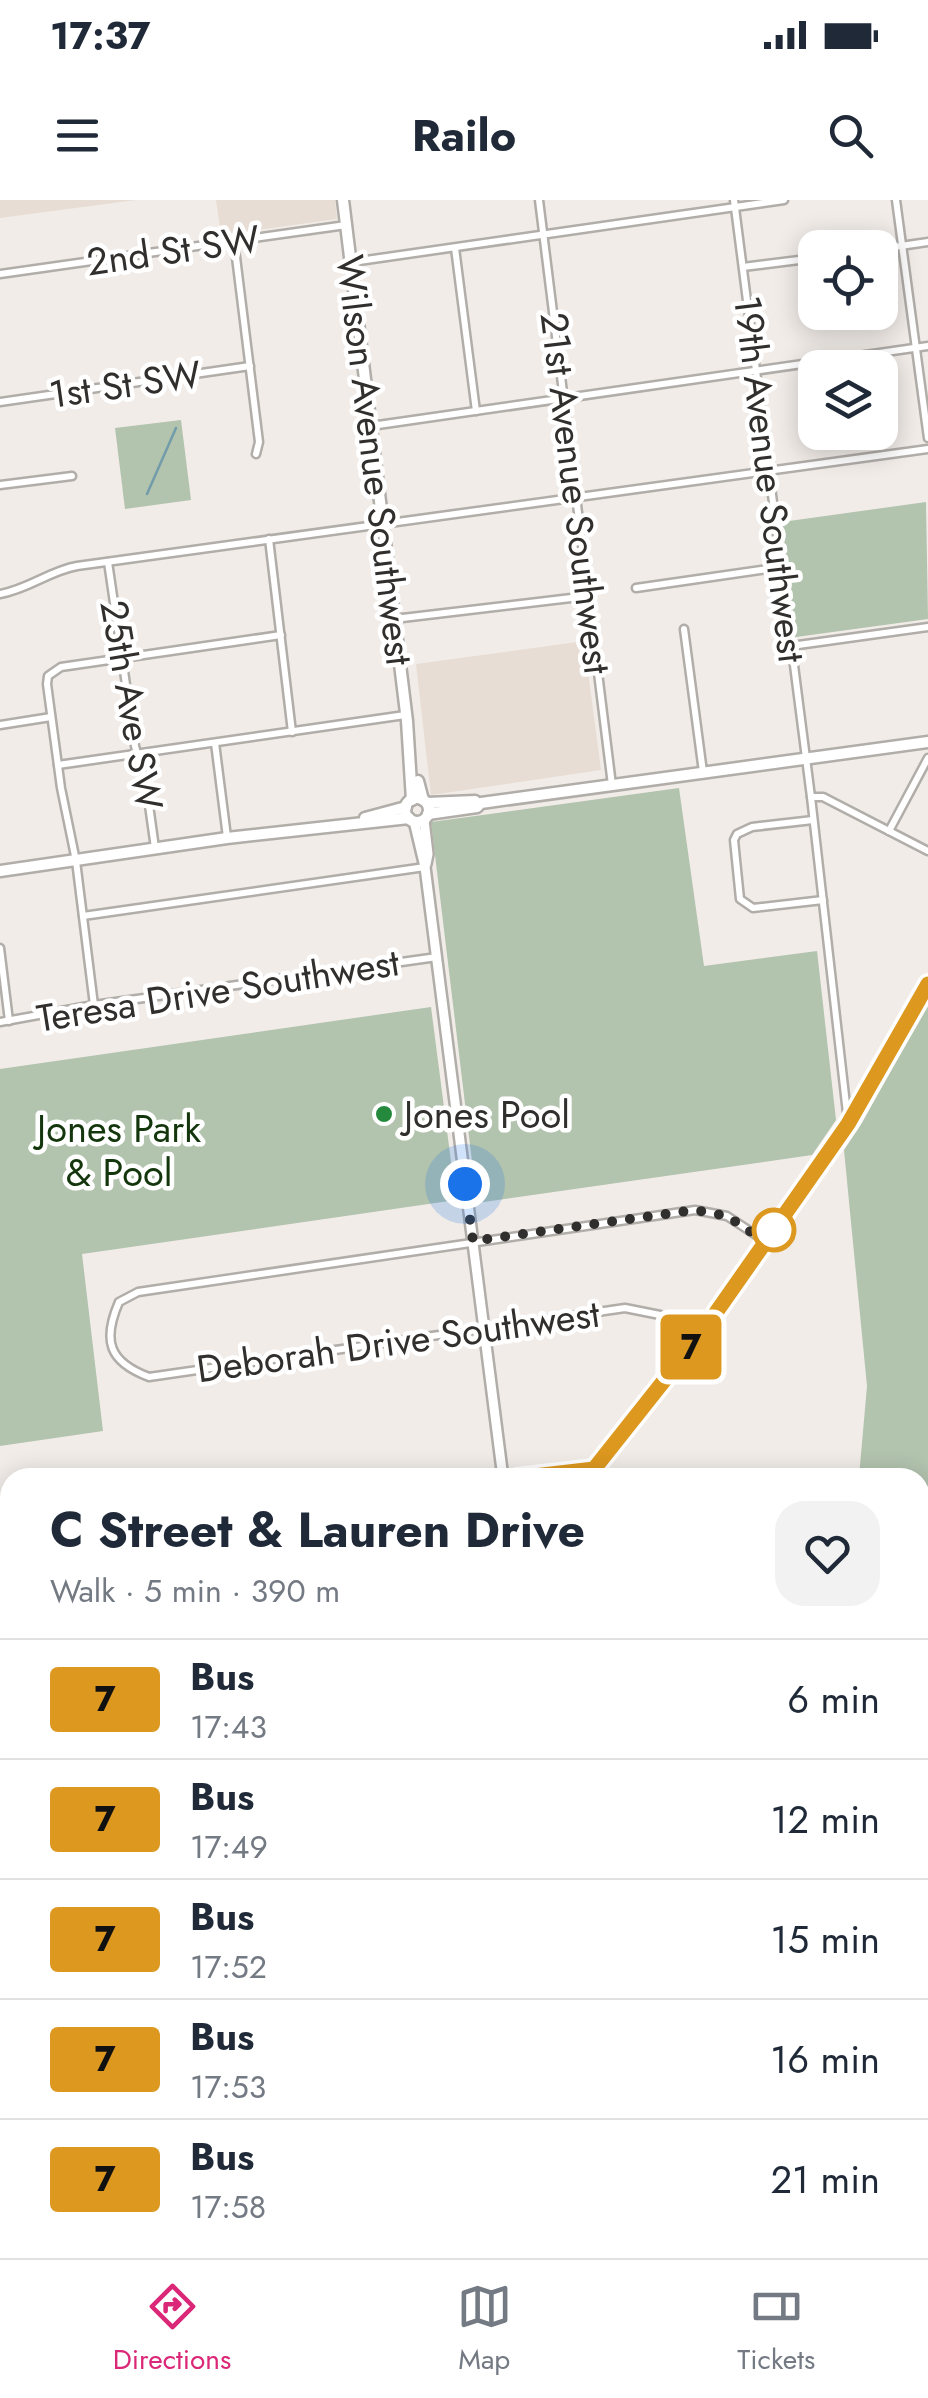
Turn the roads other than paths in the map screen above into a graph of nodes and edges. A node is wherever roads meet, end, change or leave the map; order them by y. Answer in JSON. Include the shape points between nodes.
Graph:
{"nodes":[{"id":1,"x":343,"y":200,"type":"edge"},
{"id":2,"x":539,"y":200,"type":"edge"},
{"id":3,"x":784,"y":200,"type":"edge"},
{"id":4,"x":896,"y":200,"type":"edge"},
{"id":5,"x":735,"y":204,"type":"edge"},
{"id":6,"x":346,"y":224,"type":"junction"},
{"id":7,"x":543,"y":235,"type":"junction"},
{"id":8,"x":234,"y":241,"type":"junction"},
{"id":9,"x":928,"y":242,"type":"edge"},
{"id":10,"x":902,"y":246,"type":"junction"},
{"id":11,"x":898,"y":247,"type":"edge"},
{"id":12,"x":456,"y":248,"type":"junction"},
{"id":13,"x":798,"y":260,"type":"edge"},
{"id":14,"x":350,"y":262,"type":"junction"},
{"id":15,"x":743,"y":268,"type":"junction"},
{"id":16,"x":0,"y":274,"type":"edge"},
{"id":17,"x":928,"y":346,"type":"edge"},
{"id":18,"x":915,"y":348,"type":"junction"},
{"id":19,"x":250,"y":366,"type":"junction"},
{"id":20,"x":756,"y":371,"type":"junction"},
{"id":21,"x":564,"y":399,"type":"junction"},
{"id":22,"x":0,"y":402,"type":"edge"},
{"id":23,"x":476,"y":411,"type":"junction"},
{"id":24,"x":371,"y":426,"type":"junction"},
{"id":25,"x":928,"y":438,"type":"edge"},
{"id":26,"x":928,"y":449,"type":"edge"},
{"id":27,"x":256,"y":454,"type":"dead end"},
{"id":28,"x":768,"y":470,"type":"junction"},
{"id":29,"x":72,"y":476,"type":"dead end"},
{"id":30,"x":0,"y":485,"type":"edge"},
{"id":31,"x":576,"y":496,"type":"junction"},
{"id":32,"x":383,"y":524,"type":"junction"},
{"id":33,"x":269,"y":539,"type":"junction"},
{"id":34,"x":108,"y":562,"type":"junction"},
{"id":35,"x":780,"y":567,"type":"junction"},
{"id":36,"x":636,"y":588,"type":"dead end"},
{"id":37,"x":0,"y":594,"type":"edge"},
{"id":38,"x":588,"y":596,"type":"junction"},
{"id":39,"x":394,"y":619,"type":"junction"},
{"id":40,"x":928,"y":627,"type":"edge"},
{"id":41,"x":684,"y":629,"type":"dead end"},
{"id":42,"x":280,"y":635,"type":"junction"},
{"id":43,"x":791,"y":646,"type":"junction"},
{"id":44,"x":122,"y":658,"type":"junction"},
{"id":45,"x":52,"y":717,"type":"junction"},
{"id":46,"x":407,"y":718,"type":"junction"},
{"id":47,"x":0,"y":724,"type":"edge"},
{"id":48,"x":292,"y":732,"type":"junction"},
{"id":49,"x":215,"y":742,"type":"junction"},
{"id":50,"x":928,"y":742,"type":"edge"},
{"id":51,"x":137,"y":754,"type":"junction"},
{"id":52,"x":928,"y":758,"type":"edge"},
{"id":53,"x":805,"y":759,"type":"junction"},
{"id":54,"x":58,"y":765,"type":"junction"},
{"id":55,"x":703,"y":773,"type":"junction"},
{"id":56,"x":612,"y":786,"type":"junction"},
{"id":57,"x":811,"y":797,"type":"junction"},
{"id":58,"x":418,"y":810,"type":"junction"},
{"id":59,"x":814,"y":820,"type":"junction"},
{"id":60,"x":889,"y":831,"type":"junction"},
{"id":61,"x":227,"y":838,"type":"junction"},
{"id":62,"x":155,"y":849,"type":"junction"},
{"id":63,"x":928,"y":851,"type":"edge"},
{"id":64,"x":76,"y":860,"type":"junction"},
{"id":65,"x":425,"y":867,"type":"junction"},
{"id":66,"x":0,"y":871,"type":"edge"},
{"id":67,"x":822,"y":900,"type":"junction"},
{"id":68,"x":83,"y":916,"type":"junction"},
{"id":69,"x":0,"y":948,"type":"edge"},
{"id":70,"x":437,"y":957,"type":"junction"},
{"id":71,"x":928,"y":984,"type":"edge"},
{"id":72,"x":94,"y":1005,"type":"junction"},
{"id":73,"x":10,"y":1021,"type":"junction"},
{"id":74,"x":0,"y":1022,"type":"edge"},
{"id":75,"x":848,"y":1124,"type":"junction"},
{"id":76,"x":473,"y":1241,"type":"junction"},
{"id":77,"x":766,"y":1242,"type":"junction"},
{"id":78,"x":484,"y":1328,"type":"junction"},
{"id":79,"x":696,"y":1340,"type":"junction"},
{"id":80,"x":502,"y":1468,"type":"edge"},
{"id":81,"x":594,"y":1468,"type":"edge"}],
"edges":[{"from":1,"to":6,"type":"main road","name":"Wilson Avenue Southwest"},
{"from":2,"to":7,"type":"street","name":"21st Avenue Southwest"},
{"from":3,"to":5,"type":"street"},
{"from":4,"to":10,"type":"street"},
{"from":5,"to":7,"type":"street"},
{"from":5,"to":15,"type":"street","name":"19th Avenue Southwest"},
{"from":6,"to":8,"type":"street","name":"2nd St SW"},
{"from":6,"to":14,"type":"main road","name":"Wilson Avenue Southwest"},
{"from":7,"to":12,"type":"street"},
{"from":7,"to":21,"type":"street","name":"21st Avenue Southwest"},
{"from":8,"to":16,"type":"street","name":"2nd St SW"},
{"from":8,"to":19,"type":"street"},
{"from":9,"to":10,"type":"street"},
{"from":10,"to":11,"type":"street"},
{"from":10,"to":18,"type":"street"},
{"from":12,"to":14,"type":"street"},
{"from":12,"to":23,"type":"street"},
{"from":13,"to":15,"type":"street"},
{"from":14,"to":24,"type":"main road","name":"Wilson Avenue Southwest"},
{"from":15,"to":20,"type":"street","name":"19th Avenue Southwest"},
{"from":17,"to":18,"type":"street"},
{"from":18,"to":20,"type":"street"},
{"from":18,"to":25,"type":"street"},
{"from":19,"to":22,"type":"street","name":"1st St SW"},
{"from":19,"to":27,"type":"street"},
{"from":20,"to":21,"type":"street"},
{"from":20,"to":28,"type":"street","name":"19th Avenue Southwest"},
{"from":21,"to":23,"type":"street"},
{"from":21,"to":31,"type":"street","name":"21st Avenue Southwest"},
{"from":23,"to":24,"type":"street"},
{"from":24,"to":32,"type":"main road","name":"Wilson Avenue Southwest"},
{"from":26,"to":28,"type":"street"},
{"from":28,"to":31,"type":"street"},
{"from":28,"to":35,"type":"street","name":"19th Avenue Southwest"},
{"from":29,"to":30,"type":"street"},
{"from":31,"to":32,"type":"street"},
{"from":31,"to":38,"type":"street","name":"21st Avenue Southwest"},
{"from":32,"to":33,"type":"street"},
{"from":32,"to":39,"type":"main road","name":"Wilson Avenue Southwest"},
{"from":33,"to":34,"type":"street"},
{"from":33,"to":42,"type":"street"},
{"from":34,"to":37,"type":"street","via":[[62,569]]},
{"from":34,"to":44,"type":"street","name":"25th Ave SW"},
{"from":35,"to":36,"type":"street"},
{"from":35,"to":43,"type":"street","name":"19th Avenue Southwest"},
{"from":38,"to":39,"type":"street"},
{"from":38,"to":56,"type":"street","name":"21st Avenue Southwest"},
{"from":39,"to":46,"type":"main road","name":"Wilson Avenue Southwest"},
{"from":40,"to":43,"type":"street"},
{"from":41,"to":55,"type":"street"},
{"from":42,"to":44,"type":"street"},
{"from":42,"to":48,"type":"street"},
{"from":43,"to":53,"type":"street","name":"19th Avenue Southwest"},
{"from":44,"to":45,"type":"street","via":[[61,667],[48,676]]},
{"from":44,"to":51,"type":"street","name":"25th Ave SW"},
{"from":45,"to":47,"type":"street"},
{"from":45,"to":54,"type":"street"},
{"from":46,"to":48,"type":"street"},
{"from":46,"to":58,"type":"main road","name":"Wilson Avenue Southwest"},
{"from":48,"to":49,"type":"street"},
{"from":49,"to":51,"type":"street"},
{"from":49,"to":61,"type":"street"},
{"from":50,"to":53,"type":"main road"},
{"from":51,"to":54,"type":"street"},
{"from":51,"to":62,"type":"street","name":"25th Ave SW"},
{"from":52,"to":60,"type":"street"},
{"from":53,"to":55,"type":"main road"},
{"from":53,"to":57,"type":"street","name":"19th Avenue Southwest"},
{"from":54,"to":64,"type":"street"},
{"from":55,"to":56,"type":"main road"},
{"from":56,"to":58,"type":"main road"},
{"from":57,"to":59,"type":"street","name":"19th Avenue Southwest"},
{"from":57,"to":60,"type":"street","via":[[823,796]]},
{"from":58,"to":61,"type":"main road"},
{"from":58,"to":65,"type":"street"},
{"from":59,"to":67,"type":"street","name":"19th Avenue Southwest"},
{"from":59,"to":67,"type":"street","via":[[752,827],[734,840],[740,898],[753,908]]},
{"from":60,"to":63,"type":"street"},
{"from":61,"to":62,"type":"main road"},
{"from":62,"to":64,"type":"main road"},
{"from":64,"to":66,"type":"main road"},
{"from":64,"to":68,"type":"street"},
{"from":65,"to":68,"type":"street"},
{"from":65,"to":70,"type":"street"},
{"from":67,"to":75,"type":"street","name":"19th Avenue Southwest"},
{"from":68,"to":72,"type":"street"},
{"from":69,"to":73,"type":"street"},
{"from":70,"to":72,"type":"street","name":"Teresa Drive Southwest"},
{"from":70,"to":76,"type":"street"},
{"from":71,"to":75,"type":"main road"},
{"from":72,"to":73,"type":"street","name":"Teresa Drive Southwest"},
{"from":73,"to":74,"type":"street","name":"Teresa Drive Southwest"},
{"from":75,"to":77,"type":"main road"},
{"from":76,"to":77,"type":"street","via":[[695,1210],[727,1216]]},
{"from":76,"to":78,"type":"street"},
{"from":76,"to":78,"type":"street","name":"Deborah Drive Southwest","via":[[138,1292],[118,1302],[110,1340],[118,1360],[149,1378]]},
{"from":77,"to":79,"type":"main road"},
{"from":78,"to":79,"type":"street","name":"Deborah Drive Southwest","via":[[634,1308],[668,1319]]},
{"from":78,"to":80,"type":"street"},
{"from":79,"to":81,"type":"main road"}]}
